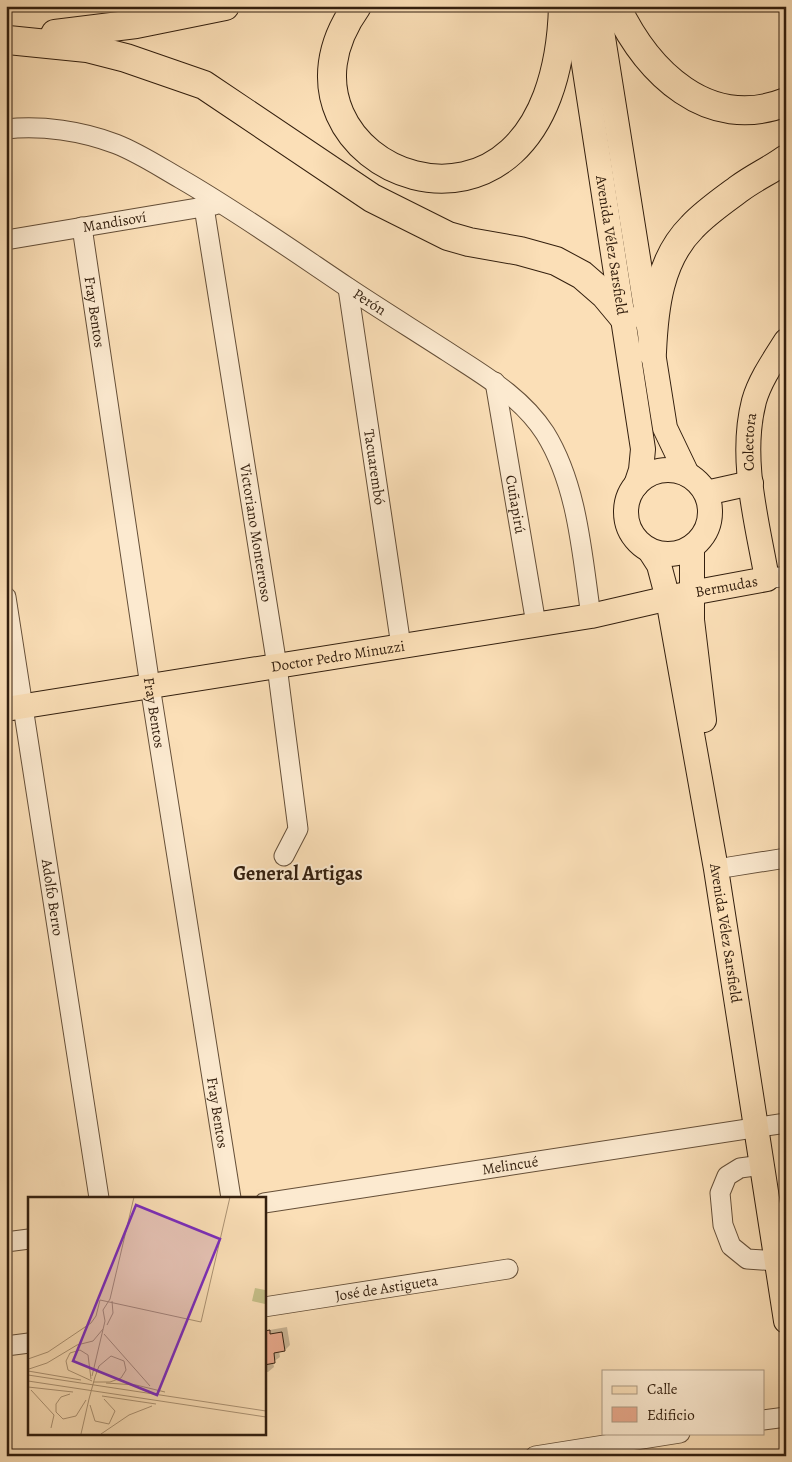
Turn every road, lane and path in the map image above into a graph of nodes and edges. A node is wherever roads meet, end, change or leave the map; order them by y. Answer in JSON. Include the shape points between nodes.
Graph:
{"nodes":[{"id":1,"x":225,"y":6,"type":"edge"},
{"id":2,"x":357,"y":6,"type":"edge"},
{"id":3,"x":563,"y":6,"type":"edge"},
{"id":4,"x":575,"y":6,"type":"edge"},
{"id":5,"x":598,"y":6,"type":"edge"},
{"id":6,"x":616,"y":6,"type":"edge"},
{"id":7,"x":7,"y":40,"type":"edge"},
{"id":8,"x":786,"y":102,"type":"edge"},
{"id":9,"x":6,"y":128,"type":"edge"},
{"id":10,"x":786,"y":159,"type":"edge"},
{"id":11,"x":224,"y":204,"type":"junction"},
{"id":12,"x":204,"y":207,"type":"junction"},
{"id":13,"x":82,"y":227,"type":"junction"},
{"id":14,"x":6,"y":240,"type":"edge"},
{"id":15,"x":348,"y":288,"type":"junction"},
{"id":16,"x":625,"y":319,"type":"junction"},
{"id":17,"x":786,"y":341,"type":"edge"},
{"id":18,"x":652,"y":352,"type":"junction"},
{"id":19,"x":496,"y":382,"type":"junction"},
{"id":20,"x":687,"y":474,"type":"junction"},
{"id":21,"x":751,"y":483,"type":"junction"},
{"id":22,"x":636,"y":485,"type":"junction"},
{"id":23,"x":706,"y":493,"type":"junction"},
{"id":24,"x":692,"y":547,"type":"junction"},
{"id":25,"x":650,"y":551,"type":"junction"},
{"id":26,"x":776,"y":577,"type":"edge"},
{"id":27,"x":691,"y":592,"type":"junction"},
{"id":28,"x":6,"y":597,"type":"edge"},
{"id":29,"x":668,"y":599,"type":"junction"},
{"id":30,"x":591,"y":616,"type":"junction"},
{"id":31,"x":536,"y":624,"type":"junction"},
{"id":32,"x":401,"y":646,"type":"junction"},
{"id":33,"x":277,"y":666,"type":"junction"},
{"id":34,"x":150,"y":686,"type":"junction"},
{"id":35,"x":15,"y":707,"type":"edge"},
{"id":36,"x":284,"y":856,"type":"dead end"},
{"id":37,"x":786,"y":858,"type":"edge"},
{"id":38,"x":729,"y":867,"type":"junction"},
{"id":39,"x":770,"y":1125,"type":"edge"},
{"id":40,"x":762,"y":1165,"type":"junction"},
{"id":41,"x":99,"y":1197,"type":"edge"},
{"id":42,"x":231,"y":1197,"type":"edge"},
{"id":43,"x":265,"y":1203,"type":"edge"},
{"id":44,"x":786,"y":1230,"type":"edge"},
{"id":45,"x":28,"y":1239,"type":"edge"},
{"id":46,"x":6,"y":1242,"type":"edge"},
{"id":47,"x":777,"y":1261,"type":"junction"},
{"id":48,"x":508,"y":1269,"type":"dead end"},
{"id":49,"x":265,"y":1307,"type":"edge"},
{"id":50,"x":786,"y":1321,"type":"edge"},
{"id":51,"x":28,"y":1343,"type":"edge"},
{"id":52,"x":6,"y":1346,"type":"edge"},
{"id":53,"x":786,"y":1417,"type":"edge"},
{"id":54,"x":764,"y":1420,"type":"edge"},
{"id":55,"x":674,"y":1434,"type":"edge"},
{"id":56,"x":535,"y":1456,"type":"edge"}],
"edges":[{"from":1,"to":7,"type":"highway","via":[[136,24]]},
{"from":2,"to":3,"type":"highway","via":[[338,40],[333,60],[336,101],[344,120],[367,151],[382,163],[414,177],[447,180],[482,172],[498,163],[532,126],[552,80]]},
{"from":4,"to":16,"type":"main road","name":"Avenida Vélez Sarsfield"},
{"from":5,"to":18,"type":"main road","name":"Avenida Vélez Sarsfield"},
{"from":6,"to":8,"type":"highway","via":[[646,56],[666,78],[687,94],[736,110],[754,110]]},
{"from":7,"to":16,"type":"highway","via":[[87,48],[126,58],[204,86],[372,198],[448,236],[556,261],[582,275]]},
{"from":9,"to":11,"type":"street","name":"Perón","via":[[41,128],[83,134],[116,144]]},
{"from":10,"to":18,"type":"highway","via":[[742,187],[692,227],[674,252],[660,284],[653,318]]},
{"from":11,"to":12,"type":"street","name":"Mandisoví"},
{"from":11,"to":15,"type":"street","name":"Perón"},
{"from":12,"to":13,"type":"street","name":"Mandisoví"},
{"from":12,"to":33,"type":"street","name":"Victoriano Monterroso"},
{"from":13,"to":14,"type":"street","name":"Mandisoví"},
{"from":13,"to":34,"type":"street","name":"Fray Bentos"},
{"from":15,"to":19,"type":"street","name":"Perón"},
{"from":15,"to":32,"type":"street","name":"Tacuarembó"},
{"from":16,"to":22,"type":"main road","name":"Avenida Vélez Sarsfield","via":[[643,449]]},
{"from":17,"to":21,"type":"main road","name":"Colectora","via":[[754,400],[748,438]]},
{"from":18,"to":20,"type":"main road","name":"Avenida Vélez Sarsfield","via":[[665,428]]},
{"from":19,"to":30,"type":"street","name":"Perón","via":[[536,420],[564,474],[576,520]]},
{"from":19,"to":31,"type":"street","name":"Cuñapirú"},
{"from":20,"to":22,"type":"main road","via":[[660,471]]},
{"from":20,"to":23,"type":"main road"},
{"from":21,"to":23,"type":"main road"},
{"from":21,"to":26,"type":"main road","name":"Colectora"},
{"from":22,"to":25,"type":"main road","via":[[626,505],[628,526]]},
{"from":23,"to":24,"type":"main road","via":[[711,509],[710,520],[700,540]]},
{"from":24,"to":25,"type":"main road","via":[[671,555]]},
{"from":24,"to":27,"type":"main road","name":"Avenida Vélez Sarsfield"},
{"from":25,"to":29,"type":"main road","name":"Avenida Vélez Sarsfield","via":[[659,565]]},
{"from":26,"to":27,"type":"main road","name":"Bermudas"},
{"from":27,"to":29,"type":"main road","name":"Bermudas"},
{"from":27,"to":38,"type":"main road","name":"Avenida Vélez Sarsfield","via":[[703,711]]},
{"from":28,"to":35,"type":"street","name":"Adolfo Berro"},
{"from":29,"to":30,"type":"main road","name":"Doctor Pedro Minuzzi"},
{"from":29,"to":39,"type":"main road","name":"Avenida Vélez Sarsfield","via":[[716,869]]},
{"from":30,"to":31,"type":"main road","name":"Doctor Pedro Minuzzi"},
{"from":31,"to":32,"type":"main road","name":"Doctor Pedro Minuzzi"},
{"from":32,"to":33,"type":"main road","name":"Doctor Pedro Minuzzi"},
{"from":33,"to":34,"type":"main road","name":"Doctor Pedro Minuzzi"},
{"from":33,"to":36,"type":"street","name":"Victoriano Monterroso","via":[[298,829]]},
{"from":34,"to":35,"type":"main road","name":"Doctor Pedro Minuzzi"},
{"from":34,"to":42,"type":"street","name":"Fray Bentos"},
{"from":35,"to":41,"type":"street","name":"Adolfo Berro"},
{"from":37,"to":38,"type":"street"},
{"from":38,"to":39,"type":"main road","name":"Avenida Vélez Sarsfield"},
{"from":39,"to":40,"type":"main road","name":"Avenida Vélez Sarsfield"},
{"from":39,"to":43,"type":"street","name":"Melincué"},
{"from":39,"to":44,"type":"main road","name":"Avenida Vélez Sarsfield"},
{"from":40,"to":47,"type":"main road","name":"Avenida Vélez Sarsfield"},
{"from":40,"to":47,"type":"street","via":[[740,1168],[727,1176],[720,1193],[723,1225],[731,1246],[747,1259]]},
{"from":45,"to":46,"type":"street"},
{"from":47,"to":50,"type":"main road","name":"Avenida Vélez Sarsfield"},
{"from":48,"to":49,"type":"street","name":"José de Astigueta"},
{"from":51,"to":52,"type":"street"},
{"from":53,"to":54,"type":"street"},
{"from":55,"to":56,"type":"street"}]}
